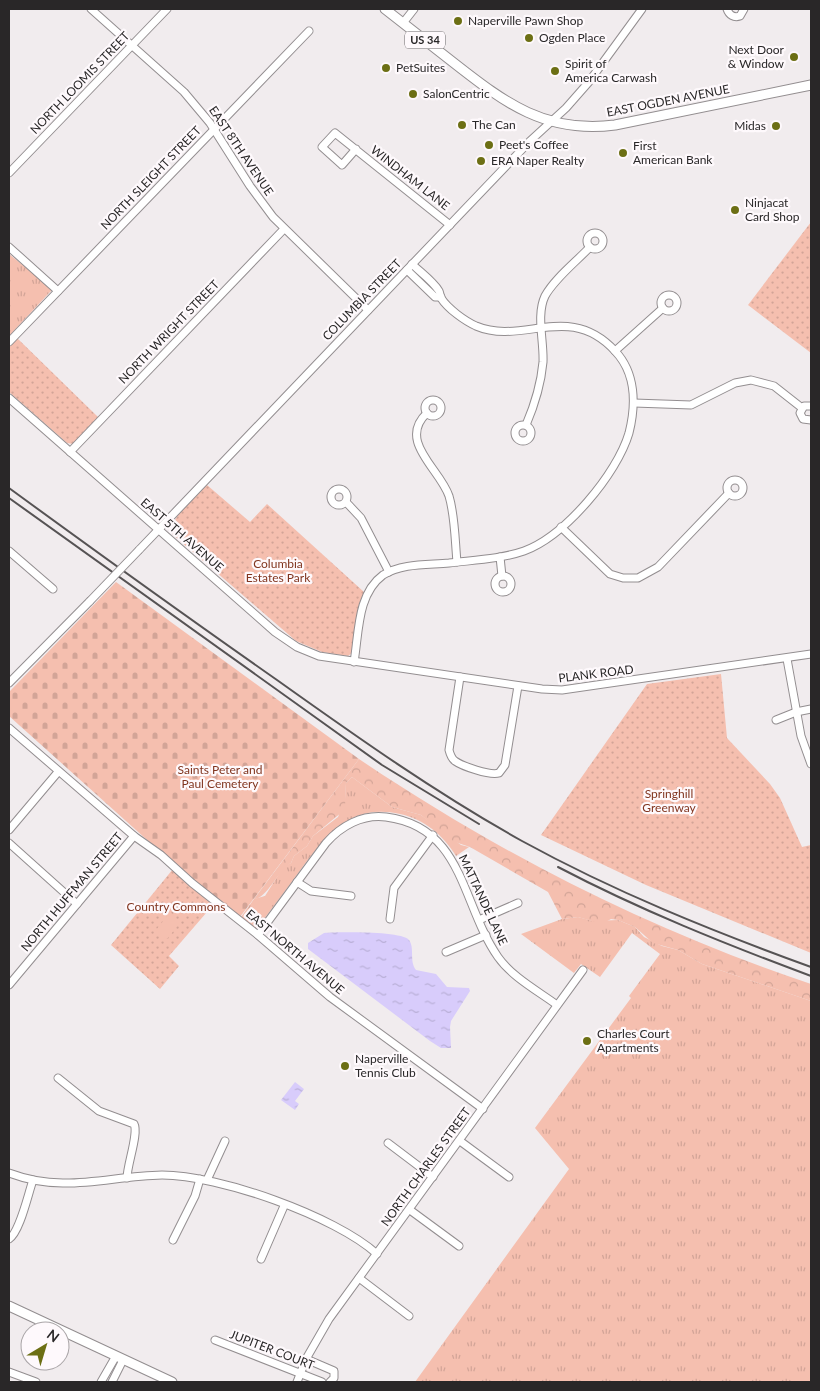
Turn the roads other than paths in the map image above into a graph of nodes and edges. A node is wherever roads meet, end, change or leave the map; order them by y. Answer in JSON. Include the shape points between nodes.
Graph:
{"nodes":[{"id":1,"x":91,"y":9,"type":"edge"},
{"id":2,"x":167,"y":9,"type":"edge"},
{"id":3,"x":385,"y":9,"type":"edge"},
{"id":4,"x":414,"y":9,"type":"edge"},
{"id":5,"x":642,"y":9,"type":"edge"},
{"id":6,"x":727,"y":9,"type":"edge"},
{"id":7,"x":744,"y":9,"type":"edge"},
{"id":8,"x":403,"y":23,"type":"junction"},
{"id":9,"x":310,"y":31,"type":"dead end"},
{"id":10,"x":132,"y":45,"type":"junction"},
{"id":11,"x":811,"y":85,"type":"edge"},
{"id":12,"x":551,"y":121,"type":"junction"},
{"id":13,"x":214,"y":129,"type":"junction"},
{"id":14,"x":356,"y":149,"type":"junction"},
{"id":15,"x":9,"y":173,"type":"edge"},
{"id":16,"x":450,"y":224,"type":"junction"},
{"id":17,"x":284,"y":229,"type":"junction"},
{"id":18,"x":590,"y":247,"type":"dead end"},
{"id":19,"x":9,"y":248,"type":"edge"},
{"id":20,"x":409,"y":267,"type":"junction"},
{"id":21,"x":58,"y":291,"type":"junction"},
{"id":22,"x":663,"y":308,"type":"dead end"},
{"id":23,"x":368,"y":310,"type":"junction"},
{"id":24,"x":542,"y":327,"type":"junction"},
{"id":25,"x":9,"y":342,"type":"edge"},
{"id":26,"x":615,"y":351,"type":"junction"},
{"id":27,"x":9,"y":398,"type":"edge"},
{"id":28,"x":634,"y":403,"type":"junction"},
{"id":29,"x":811,"y":406,"type":"edge"},
{"id":30,"x":802,"y":408,"type":"junction"},
{"id":31,"x":427,"y":413,"type":"dead end"},
{"id":32,"x":811,"y":420,"type":"edge"},
{"id":33,"x":526,"y":425,"type":"dead end"},
{"id":34,"x":70,"y":452,"type":"junction"},
{"id":35,"x":729,"y":493,"type":"dead end"},
{"id":36,"x":346,"y":502,"type":"dead end"},
{"id":37,"x":561,"y":527,"type":"junction"},
{"id":38,"x":159,"y":529,"type":"junction"},
{"id":39,"x":9,"y":551,"type":"edge"},
{"id":40,"x":500,"y":556,"type":"junction"},
{"id":41,"x":457,"y":562,"type":"junction"},
{"id":42,"x":389,"y":572,"type":"junction"},
{"id":43,"x":502,"y":576,"type":"dead end"},
{"id":44,"x":53,"y":589,"type":"dead end"},
{"id":45,"x":811,"y":654,"type":"edge"},
{"id":46,"x":787,"y":659,"type":"junction"},
{"id":47,"x":354,"y":662,"type":"junction"},
{"id":48,"x":460,"y":677,"type":"junction"},
{"id":49,"x":9,"y":683,"type":"edge"},
{"id":50,"x":518,"y":686,"type":"junction"},
{"id":51,"x":811,"y":709,"type":"edge"},
{"id":52,"x":796,"y":712,"type":"junction"},
{"id":53,"x":776,"y":720,"type":"dead end"},
{"id":54,"x":9,"y":728,"type":"edge"},
{"id":55,"x":811,"y":764,"type":"edge"},
{"id":56,"x":58,"y":772,"type":"junction"},
{"id":57,"x":9,"y":830,"type":"edge"},
{"id":58,"x":433,"y":835,"type":"junction"},
{"id":59,"x":134,"y":836,"type":"junction"},
{"id":60,"x":9,"y":843,"type":"edge"},
{"id":61,"x":297,"y":882,"type":"junction"},
{"id":62,"x":351,"y":896,"type":"dead end"},
{"id":63,"x":518,"y":903,"type":"dead end"},
{"id":64,"x":77,"y":904,"type":"junction"},
{"id":65,"x":390,"y":919,"type":"dead end"},
{"id":66,"x":479,"y":920,"type":"junction"},
{"id":67,"x":258,"y":935,"type":"junction"},
{"id":68,"x":486,"y":935,"type":"junction"},
{"id":69,"x":446,"y":952,"type":"dead end"},
{"id":70,"x":583,"y":970,"type":"dead end"},
{"id":71,"x":9,"y":985,"type":"edge"},
{"id":72,"x":558,"y":1005,"type":"junction"},
{"id":73,"x":58,"y":1078,"type":"dead end"},
{"id":74,"x":483,"y":1109,"type":"junction"},
{"id":75,"x":225,"y":1141,"type":"dead end"},
{"id":76,"x":460,"y":1141,"type":"junction"},
{"id":77,"x":388,"y":1143,"type":"dead end"},
{"id":78,"x":9,"y":1173,"type":"edge"},
{"id":79,"x":433,"y":1177,"type":"junction"},
{"id":80,"x":509,"y":1177,"type":"dead end"},
{"id":81,"x":127,"y":1178,"type":"junction"},
{"id":82,"x":204,"y":1179,"type":"junction"},
{"id":83,"x":33,"y":1180,"type":"junction"},
{"id":84,"x":284,"y":1206,"type":"junction"},
{"id":85,"x":410,"y":1210,"type":"junction"},
{"id":86,"x":9,"y":1239,"type":"edge"},
{"id":87,"x":173,"y":1240,"type":"dead end"},
{"id":88,"x":459,"y":1246,"type":"dead end"},
{"id":89,"x":377,"y":1254,"type":"junction"},
{"id":90,"x":261,"y":1259,"type":"dead end"},
{"id":91,"x":359,"y":1278,"type":"junction"},
{"id":92,"x":9,"y":1306,"type":"edge"},
{"id":93,"x":409,"y":1316,"type":"dead end"},
{"id":94,"x":215,"y":1340,"type":"dead end"},
{"id":95,"x":119,"y":1358,"type":"junction"},
{"id":96,"x":306,"y":1360,"type":"junction"},
{"id":97,"x":9,"y":1372,"type":"edge"},
{"id":98,"x":300,"y":1374,"type":"junction"},
{"id":99,"x":36,"y":1382,"type":"edge"},
{"id":100,"x":101,"y":1382,"type":"edge"},
{"id":101,"x":112,"y":1382,"type":"edge"},
{"id":102,"x":172,"y":1382,"type":"edge"},
{"id":103,"x":297,"y":1382,"type":"edge"},
{"id":104,"x":322,"y":1382,"type":"edge"},
{"id":105,"x":330,"y":1382,"type":"edge"}],
"edges":[{"from":1,"to":10,"type":"street","name":"EAST 8TH AVENUE"},
{"from":2,"to":10,"type":"street","name":"NORTH LOOMIS STREET"},
{"from":3,"to":8,"type":"main road","name":"EAST OGDEN AVENUE","number":"US 34"},
{"from":4,"to":8,"type":"street"},
{"from":5,"to":12,"type":"street","name":"COLUMBIA STREET","via":[[588,83]]},
{"from":6,"to":7,"type":"street","via":[[735,17],[740,16]]},
{"from":8,"to":12,"type":"main road","name":"EAST OGDEN AVENUE","number":"US 34","via":[[506,102],[534,117]]},
{"from":9,"to":13,"type":"street","name":"NORTH SLEIGHT STREET"},
{"from":10,"to":13,"type":"street","name":"EAST 8TH AVENUE","via":[[184,92]]},
{"from":10,"to":15,"type":"street","name":"NORTH LOOMIS STREET"},
{"from":11,"to":12,"type":"main road","name":"EAST OGDEN AVENUE","number":"US 34","via":[[615,125],[590,126]]},
{"from":12,"to":16,"type":"street","name":"COLUMBIA STREET"},
{"from":13,"to":17,"type":"street","name":"EAST 8TH AVENUE","via":[[250,186]]},
{"from":13,"to":21,"type":"street","name":"NORTH SLEIGHT STREET"},
{"from":14,"to":14,"type":"street","name":"WINDHAM LANE","via":[[342,165],[322,147],[335,133]]},
{"from":14,"to":16,"type":"street","name":"WINDHAM LANE"},
{"from":16,"to":20,"type":"street","name":"COLUMBIA STREET"},
{"from":17,"to":23,"type":"street","name":"EAST 8TH AVENUE"},
{"from":17,"to":34,"type":"street","name":"NORTH WRIGHT STREET"},
{"from":18,"to":24,"type":"street","via":[[546,296],[542,306]]},
{"from":19,"to":21,"type":"street"},
{"from":20,"to":23,"type":"street","name":"COLUMBIA STREET"},
{"from":20,"to":24,"type":"street","via":[[439,291],[441,297],[466,320],[482,328]]},
{"from":21,"to":25,"type":"street","name":"NORTH SLEIGHT STREET"},
{"from":22,"to":26,"type":"street"},
{"from":23,"to":38,"type":"street","name":"COLUMBIA STREET"},
{"from":24,"to":26,"type":"street","via":[[580,328],[601,338]]},
{"from":24,"to":33,"type":"street","via":[[540,381]]},
{"from":26,"to":28,"type":"street","via":[[630,375]]},
{"from":27,"to":34,"type":"street","name":"EAST 5TH AVENUE"},
{"from":28,"to":30,"type":"street","via":[[691,405],[735,382],[756,380],[774,386]]},
{"from":28,"to":37,"type":"street","via":[[630,428],[617,461],[598,488]]},
{"from":29,"to":30,"type":"street"},
{"from":30,"to":32,"type":"street","via":[[802,417]]},
{"from":31,"to":41,"type":"street","via":[[418,424],[417,441],[450,499]]},
{"from":34,"to":38,"type":"street","name":"EAST 5TH AVENUE"},
{"from":35,"to":37,"type":"street","via":[[658,566],[638,578],[610,574]]},
{"from":36,"to":42,"type":"street","via":[[361,518]]},
{"from":37,"to":40,"type":"street","via":[[532,548]]},
{"from":38,"to":47,"type":"street","name":"EAST 5TH AVENUE","via":[[285,640],[319,656]]},
{"from":38,"to":49,"type":"street","name":"COLUMBIA STREET","bridge":true},
{"from":39,"to":44,"type":"street"},
{"from":40,"to":41,"type":"street"},
{"from":40,"to":43,"type":"street"},
{"from":41,"to":42,"type":"street"},
{"from":42,"to":47,"type":"street","via":[[366,596]]},
{"from":45,"to":46,"type":"street","name":"PLANK ROAD"},
{"from":46,"to":50,"type":"street","name":"PLANK ROAD","via":[[570,690]]},
{"from":46,"to":52,"type":"street"},
{"from":47,"to":48,"type":"street","name":"PLANK ROAD"},
{"from":48,"to":50,"type":"street","name":"PLANK ROAD"},
{"from":48,"to":50,"type":"street","via":[[450,754],[455,761],[489,774],[499,773],[505,765]]},
{"from":51,"to":52,"type":"street"},
{"from":52,"to":53,"type":"street"},
{"from":52,"to":55,"type":"street"},
{"from":54,"to":56,"type":"street","name":"EAST NORTH AVENUE"},
{"from":56,"to":57,"type":"street"},
{"from":56,"to":59,"type":"street","name":"EAST NORTH AVENUE"},
{"from":58,"to":61,"type":"street","name":"MATTANDE LANE","via":[[395,818],[360,819],[332,836]]},
{"from":58,"to":65,"type":"street","via":[[394,888]]},
{"from":58,"to":66,"type":"street","name":"MATTANDE LANE","via":[[452,859]]},
{"from":59,"to":64,"type":"street","name":"NORTH HUFFMAN STREET"},
{"from":59,"to":67,"type":"street","name":"EAST NORTH AVENUE","via":[[162,855]]},
{"from":60,"to":64,"type":"street"},
{"from":61,"to":62,"type":"street","via":[[311,891]]},
{"from":61,"to":67,"type":"street","name":"MATTANDE LANE"},
{"from":63,"to":66,"type":"street"},
{"from":64,"to":71,"type":"street","name":"NORTH HUFFMAN STREET"},
{"from":66,"to":68,"type":"street","name":"MATTANDE LANE"},
{"from":67,"to":74,"type":"street","name":"EAST NORTH AVENUE","via":[[330,997]]},
{"from":68,"to":69,"type":"street"},
{"from":68,"to":72,"type":"street","name":"MATTANDE LANE","via":[[509,968]]},
{"from":70,"to":72,"type":"street","name":"NORTH CHARLES STREET"},
{"from":72,"to":74,"type":"street","name":"NORTH CHARLES STREET"},
{"from":73,"to":81,"type":"street","via":[[99,1111],[134,1124],[136,1133],[128,1160]]},
{"from":74,"to":76,"type":"street","name":"NORTH CHARLES STREET"},
{"from":75,"to":82,"type":"street"},
{"from":76,"to":79,"type":"street","name":"NORTH CHARLES STREET"},
{"from":76,"to":80,"type":"street"},
{"from":77,"to":79,"type":"street"},
{"from":78,"to":83,"type":"street"},
{"from":79,"to":85,"type":"street","name":"NORTH CHARLES STREET"},
{"from":81,"to":82,"type":"street"},
{"from":81,"to":83,"type":"street","via":[[73,1184]]},
{"from":82,"to":84,"type":"street"},
{"from":82,"to":87,"type":"street"},
{"from":83,"to":86,"type":"street","via":[[18,1226]]},
{"from":84,"to":89,"type":"street","via":[[344,1230]]},
{"from":84,"to":90,"type":"street"},
{"from":85,"to":88,"type":"street"},
{"from":85,"to":89,"type":"street","name":"NORTH CHARLES STREET"},
{"from":89,"to":91,"type":"street","name":"NORTH CHARLES STREET"},
{"from":91,"to":93,"type":"street"},
{"from":91,"to":96,"type":"street","name":"NORTH CHARLES STREET","via":[[324,1327]]},
{"from":92,"to":95,"type":"main road"},
{"from":94,"to":98,"type":"street","name":"JUPITER COURT"},
{"from":95,"to":100,"type":"street"},
{"from":95,"to":101,"type":"street"},
{"from":95,"to":102,"type":"main road"},
{"from":96,"to":98,"type":"street","name":"NORTH CHARLES STREET"},
{"from":96,"to":105,"type":"street","name":"JUPITER COURT","via":[[334,1371]]},
{"from":97,"to":99,"type":"street"},
{"from":98,"to":103,"type":"street","name":"NORTH CHARLES STREET"},
{"from":98,"to":104,"type":"street","name":"JUPITER COURT"}]}
